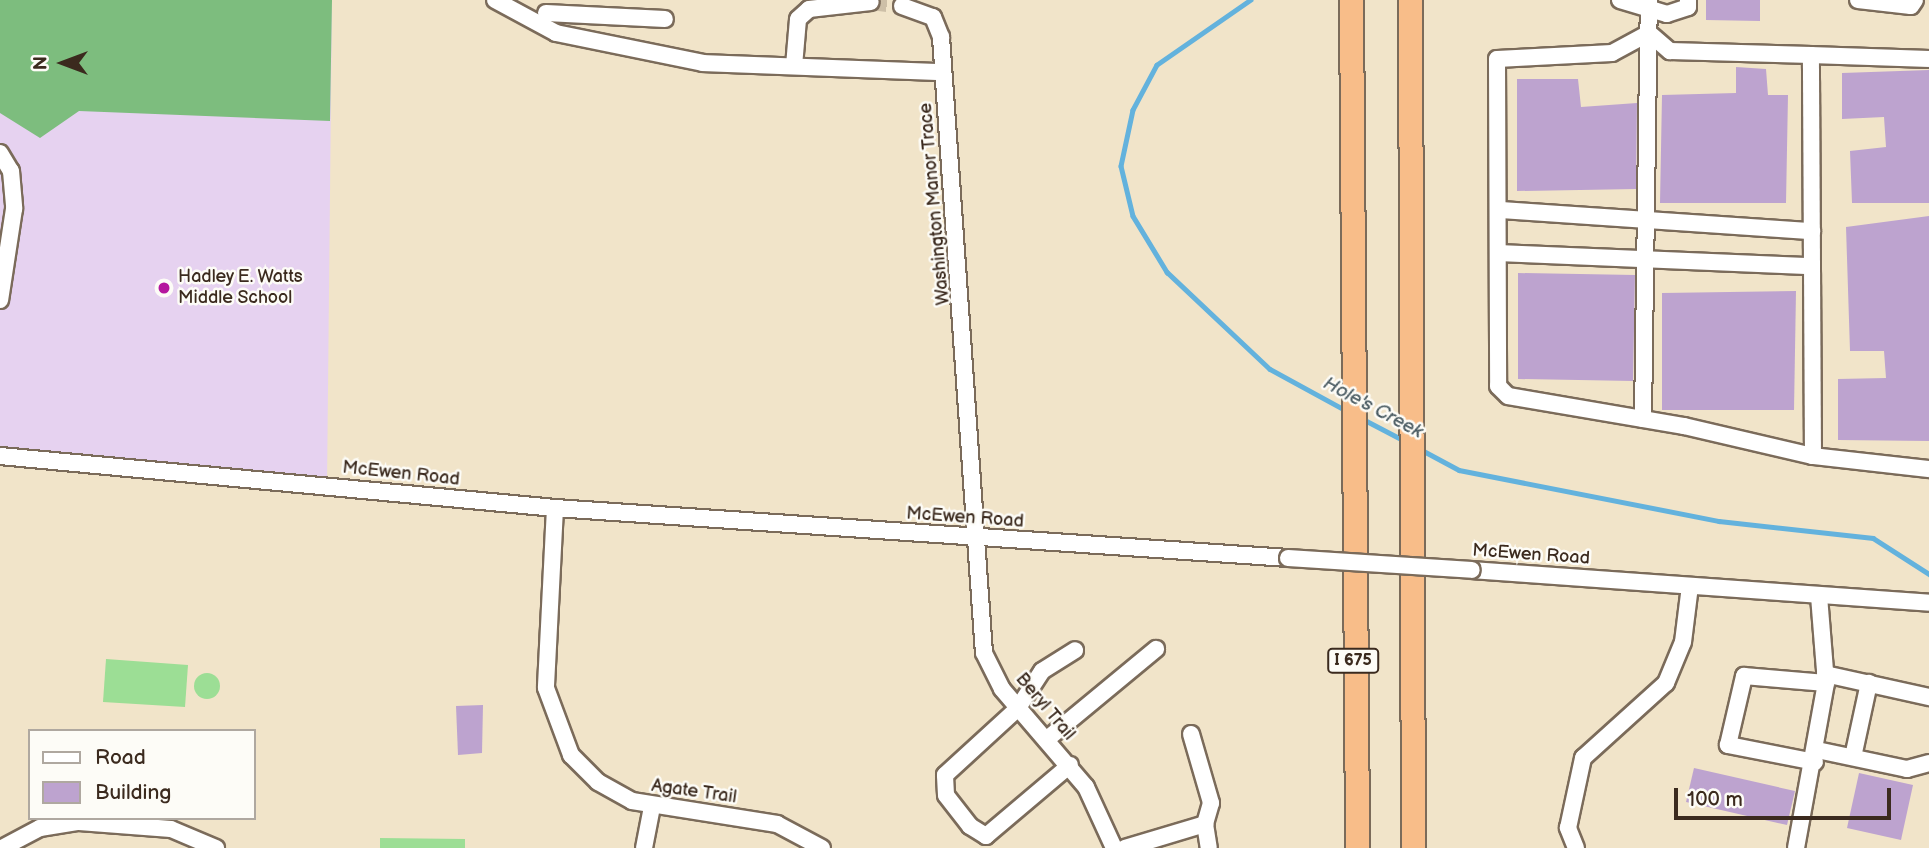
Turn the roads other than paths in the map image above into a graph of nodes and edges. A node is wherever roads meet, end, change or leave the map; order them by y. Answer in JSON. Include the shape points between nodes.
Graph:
{"nodes":[{"id":1,"x":495,"y":0,"type":"edge"},
{"id":2,"x":1351,"y":0,"type":"edge"},
{"id":3,"x":1410,"y":0,"type":"edge"},
{"id":4,"x":1620,"y":0,"type":"edge"},
{"id":5,"x":1688,"y":0,"type":"edge"},
{"id":6,"x":1858,"y":0,"type":"edge"},
{"id":7,"x":1915,"y":0,"type":"edge"},
{"id":8,"x":871,"y":2,"type":"dead end"},
{"id":9,"x":519,"y":6,"type":"edge"},
{"id":10,"x":902,"y":6,"type":"dead end"},
{"id":11,"x":1649,"y":7,"type":"edge"},
{"id":12,"x":546,"y":13,"type":"edge"},
{"id":13,"x":665,"y":19,"type":"dead end"},
{"id":14,"x":1649,"y":33,"type":"junction"},
{"id":15,"x":1811,"y":55,"type":"junction"},
{"id":16,"x":1929,"y":59,"type":"edge"},
{"id":17,"x":794,"y":66,"type":"junction"},
{"id":18,"x":942,"y":72,"type":"junction"},
{"id":19,"x":0,"y":153,"type":"edge"},
{"id":20,"x":1501,"y":210,"type":"junction"},
{"id":21,"x":1645,"y":223,"type":"junction"},
{"id":22,"x":1812,"y":231,"type":"junction"},
{"id":23,"x":1498,"y":253,"type":"junction"},
{"id":24,"x":1644,"y":259,"type":"junction"},
{"id":25,"x":1812,"y":267,"type":"junction"},
{"id":26,"x":3,"y":295,"type":"edge"},
{"id":27,"x":1643,"y":419,"type":"junction"},
{"id":28,"x":0,"y":456,"type":"edge"},
{"id":29,"x":1813,"y":456,"type":"junction"},
{"id":30,"x":1929,"y":469,"type":"edge"},
{"id":31,"x":555,"y":508,"type":"junction"},
{"id":32,"x":979,"y":538,"type":"junction"},
{"id":33,"x":1690,"y":586,"type":"junction"},
{"id":34,"x":1819,"y":596,"type":"junction"},
{"id":35,"x":1929,"y":603,"type":"edge"},
{"id":36,"x":1156,"y":649,"type":"dead end"},
{"id":37,"x":1075,"y":650,"type":"dead end"},
{"id":38,"x":1825,"y":679,"type":"junction"},
{"id":39,"x":1869,"y":683,"type":"junction"},
{"id":40,"x":1929,"y":697,"type":"edge"},
{"id":41,"x":1018,"y":708,"type":"junction"},
{"id":42,"x":1191,"y":734,"type":"dead end"},
{"id":43,"x":1046,"y":740,"type":"junction"},
{"id":44,"x":1816,"y":756,"type":"junction"},
{"id":45,"x":1853,"y":757,"type":"junction"},
{"id":46,"x":1929,"y":763,"type":"edge"},
{"id":47,"x":1070,"y":765,"type":"junction"},
{"id":48,"x":652,"y":807,"type":"junction"},
{"id":49,"x":1205,"y":824,"type":"junction"},
{"id":50,"x":1576,"y":847,"type":"edge"},
{"id":51,"x":2,"y":848,"type":"edge"},
{"id":52,"x":216,"y":848,"type":"edge"},
{"id":53,"x":643,"y":848,"type":"edge"},
{"id":54,"x":822,"y":848,"type":"edge"},
{"id":55,"x":1114,"y":848,"type":"edge"},
{"id":56,"x":1125,"y":848,"type":"edge"},
{"id":57,"x":1209,"y":848,"type":"edge"},
{"id":58,"x":1357,"y":848,"type":"edge"},
{"id":59,"x":1413,"y":848,"type":"edge"},
{"id":60,"x":1594,"y":848,"type":"edge"},
{"id":61,"x":1796,"y":848,"type":"edge"}],
"edges":[{"from":1,"to":9,"type":"street"},
{"from":2,"to":58,"type":"highway","number":"I 675"},
{"from":3,"to":59,"type":"highway","via":[[1415,364]]},
{"from":4,"to":11,"type":"street"},
{"from":5,"to":11,"type":"street","via":[[1688,7]]},
{"from":6,"to":7,"type":"street","via":[[1911,6]]},
{"from":8,"to":17,"type":"street","via":[[808,9],[798,19]]},
{"from":9,"to":12,"type":"street"},
{"from":10,"to":18,"type":"street","name":"Washington Manor Trace","via":[[933,17],[942,37]]},
{"from":11,"to":14,"type":"street"},
{"from":12,"to":13,"type":"street"},
{"from":12,"to":17,"type":"street","via":[[704,63]]},
{"from":14,"to":15,"type":"street","via":[[1670,51]]},
{"from":14,"to":20,"type":"street","via":[[1612,53],[1497,59]]},
{"from":14,"to":21,"type":"street"},
{"from":15,"to":16,"type":"street"},
{"from":15,"to":22,"type":"street"},
{"from":17,"to":18,"type":"street"},
{"from":18,"to":32,"type":"street","name":"Washington Manor Trace"},
{"from":19,"to":26,"type":"street","via":[[14,187]]},
{"from":20,"to":21,"type":"street","via":[[1620,215]]},
{"from":20,"to":23,"type":"street"},
{"from":21,"to":22,"type":"street"},
{"from":21,"to":24,"type":"street"},
{"from":22,"to":25,"type":"street"},
{"from":23,"to":24,"type":"street"},
{"from":23,"to":27,"type":"street","via":[[1498,386],[1508,397]]},
{"from":24,"to":25,"type":"street"},
{"from":24,"to":27,"type":"street"},
{"from":25,"to":29,"type":"street"},
{"from":27,"to":29,"type":"street"},
{"from":28,"to":31,"type":"street","name":"McEwen Road"},
{"from":29,"to":30,"type":"street"},
{"from":31,"to":32,"type":"street","name":"McEwen Road"},
{"from":31,"to":48,"type":"street","name":"Agate Trail","via":[[545,668],[549,708],[583,768],[614,793]]},
{"from":32,"to":33,"type":"street","name":"McEwen Road","bridge":true},
{"from":32,"to":41,"type":"street","name":"Beryl Trail","via":[[977,604],[985,653]]},
{"from":33,"to":34,"type":"street","name":"McEwen Road"},
{"from":33,"to":50,"type":"street","via":[[1683,642],[1666,683],[1583,758],[1569,828]]},
{"from":34,"to":35,"type":"street","name":"McEwen Road"},
{"from":34,"to":38,"type":"street"},
{"from":36,"to":43,"type":"street"},
{"from":37,"to":41,"type":"street","via":[[1042,671]]},
{"from":38,"to":39,"type":"street"},
{"from":38,"to":44,"type":"street"},
{"from":38,"to":44,"type":"street","via":[[1744,676],[1728,744]]},
{"from":39,"to":40,"type":"street"},
{"from":39,"to":45,"type":"street"},
{"from":41,"to":43,"type":"street","name":"Beryl Trail"},
{"from":41,"to":47,"type":"street","via":[[945,775],[946,795],[970,826],[986,835]]},
{"from":42,"to":49,"type":"street","via":[[1211,803]]},
{"from":43,"to":47,"type":"street","name":"Beryl Trail"},
{"from":44,"to":45,"type":"street"},
{"from":44,"to":61,"type":"street"},
{"from":45,"to":46,"type":"street","via":[[1907,769]]},
{"from":47,"to":55,"type":"street","name":"Beryl Trail","via":[[1099,809]]},
{"from":48,"to":53,"type":"street"},
{"from":48,"to":54,"type":"street","name":"Agate Trail","via":[[777,824]]},
{"from":49,"to":56,"type":"street"},
{"from":49,"to":57,"type":"street"},
{"from":50,"to":60,"type":"street"},
{"from":51,"to":52,"type":"street","via":[[40,828],[79,822],[171,829]]}]}
